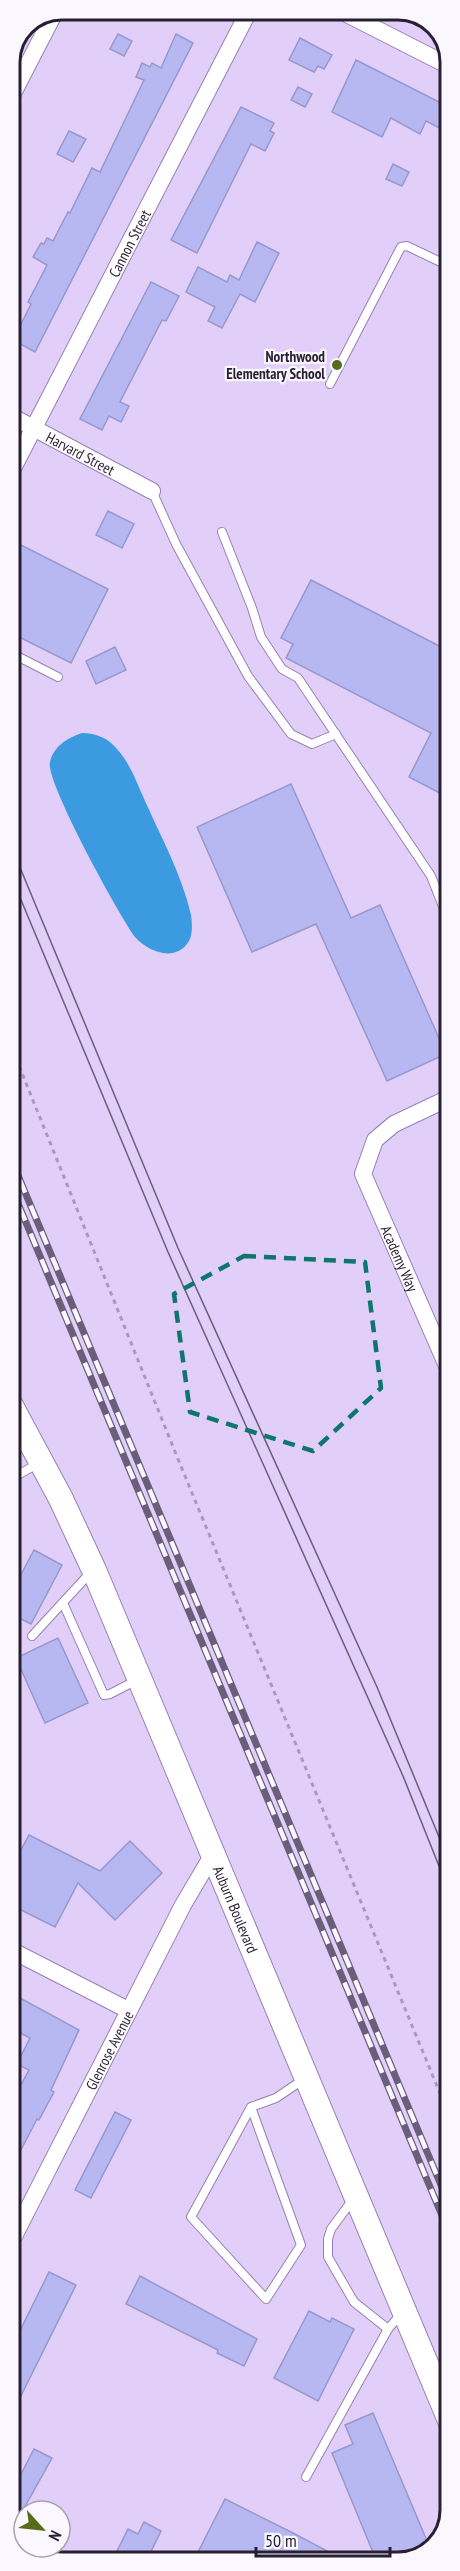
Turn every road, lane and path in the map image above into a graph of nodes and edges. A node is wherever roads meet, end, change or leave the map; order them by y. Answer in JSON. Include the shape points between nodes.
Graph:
{"nodes":[{"id":1,"x":244,"y":20,"type":"edge"},
{"id":2,"x":358,"y":20,"type":"edge"},
{"id":3,"x":50,"y":21,"type":"edge"},
{"id":4,"x":440,"y":62,"type":"edge"},
{"id":5,"x":20,"y":80,"type":"edge"},
{"id":6,"x":440,"y":262,"type":"edge"},
{"id":7,"x":330,"y":384,"type":"dead end"},
{"id":8,"x":20,"y":421,"type":"edge"},
{"id":9,"x":34,"y":428,"type":"junction"},
{"id":10,"x":20,"y":455,"type":"edge"},
{"id":11,"x":152,"y":491,"type":"joint"},
{"id":12,"x":222,"y":532,"type":"dead end"},
{"id":13,"x":20,"y":658,"type":"edge"},
{"id":14,"x":58,"y":677,"type":"dead end"},
{"id":15,"x":336,"y":734,"type":"junction"},
{"id":16,"x":440,"y":899,"type":"edge"},
{"id":17,"x":20,"y":1068,"type":"edge"},
{"id":18,"x":440,"y":1102,"type":"edge"},
{"id":19,"x":440,"y":1350,"type":"edge"},
{"id":20,"x":20,"y":1422,"type":"edge"},
{"id":21,"x":42,"y":1461,"type":"junction"},
{"id":22,"x":20,"y":1474,"type":"edge"},
{"id":23,"x":94,"y":1570,"type":"junction"},
{"id":24,"x":63,"y":1603,"type":"junction"},
{"id":25,"x":32,"y":1636,"type":"dead end"},
{"id":26,"x":140,"y":1679,"type":"junction"},
{"id":27,"x":213,"y":1854,"type":"junction"},
{"id":28,"x":20,"y":1955,"type":"edge"},
{"id":29,"x":128,"y":2010,"type":"junction"},
{"id":30,"x":307,"y":2077,"type":"junction"},
{"id":31,"x":440,"y":2093,"type":"edge"},
{"id":32,"x":250,"y":2107,"type":"junction"},
{"id":33,"x":356,"y":2196,"type":"junction"},
{"id":34,"x":20,"y":2224,"type":"edge"},
{"id":35,"x":404,"y":2311,"type":"junction"},
{"id":36,"x":388,"y":2329,"type":"junction"},
{"id":37,"x":440,"y":2397,"type":"edge"},
{"id":38,"x":306,"y":2477,"type":"dead end"}],
"edges":[{"from":1,"to":9,"type":"street","name":"Cannon Street"},
{"from":2,"to":4,"type":"street"},
{"from":3,"to":5,"type":"street"},
{"from":6,"to":7,"type":"lane","via":[[407,246],[401,247]]},
{"from":8,"to":9,"type":"street","name":"Harvard Street"},
{"from":9,"to":10,"type":"street","name":"Cannon Street"},
{"from":9,"to":11,"type":"street","name":"Harvard Street"},
{"from":11,"to":15,"type":"lane","via":[[176,544],[248,676],[291,734],[312,744]]},
{"from":12,"to":15,"type":"lane","via":[[261,637],[282,669],[298,678]]},
{"from":13,"to":14,"type":"lane"},
{"from":15,"to":16,"type":"lane","via":[[431,876]]},
{"from":17,"to":31,"type":"path"},
{"from":18,"to":19,"type":"street","name":"Academy Way","via":[[394,1124],[375,1140],[363,1174]]},
{"from":20,"to":21,"type":"street","name":"Auburn Boulevard"},
{"from":21,"to":22,"type":"lane"},
{"from":21,"to":23,"type":"street","name":"Auburn Boulevard"},
{"from":23,"to":24,"type":"lane"},
{"from":23,"to":26,"type":"street","name":"Auburn Boulevard"},
{"from":24,"to":25,"type":"lane"},
{"from":24,"to":26,"type":"lane","via":[[104,1695]]},
{"from":26,"to":27,"type":"street","name":"Auburn Boulevard"},
{"from":27,"to":29,"type":"street","name":"Glenrose Avenue"},
{"from":27,"to":30,"type":"street","name":"Auburn Boulevard"},
{"from":28,"to":29,"type":"street"},
{"from":29,"to":34,"type":"street","name":"Glenrose Avenue"},
{"from":30,"to":32,"type":"lane","via":[[276,2098]]},
{"from":30,"to":33,"type":"street","name":"Auburn Boulevard"},
{"from":32,"to":32,"type":"lane","via":[[190,2217],[266,2299],[301,2245]]},
{"from":33,"to":35,"type":"street","name":"Auburn Boulevard"},
{"from":33,"to":36,"type":"lane","via":[[331,2229],[328,2258],[354,2302]]},
{"from":35,"to":36,"type":"lane"},
{"from":35,"to":37,"type":"street","name":"Auburn Boulevard"},
{"from":36,"to":38,"type":"lane"}]}
